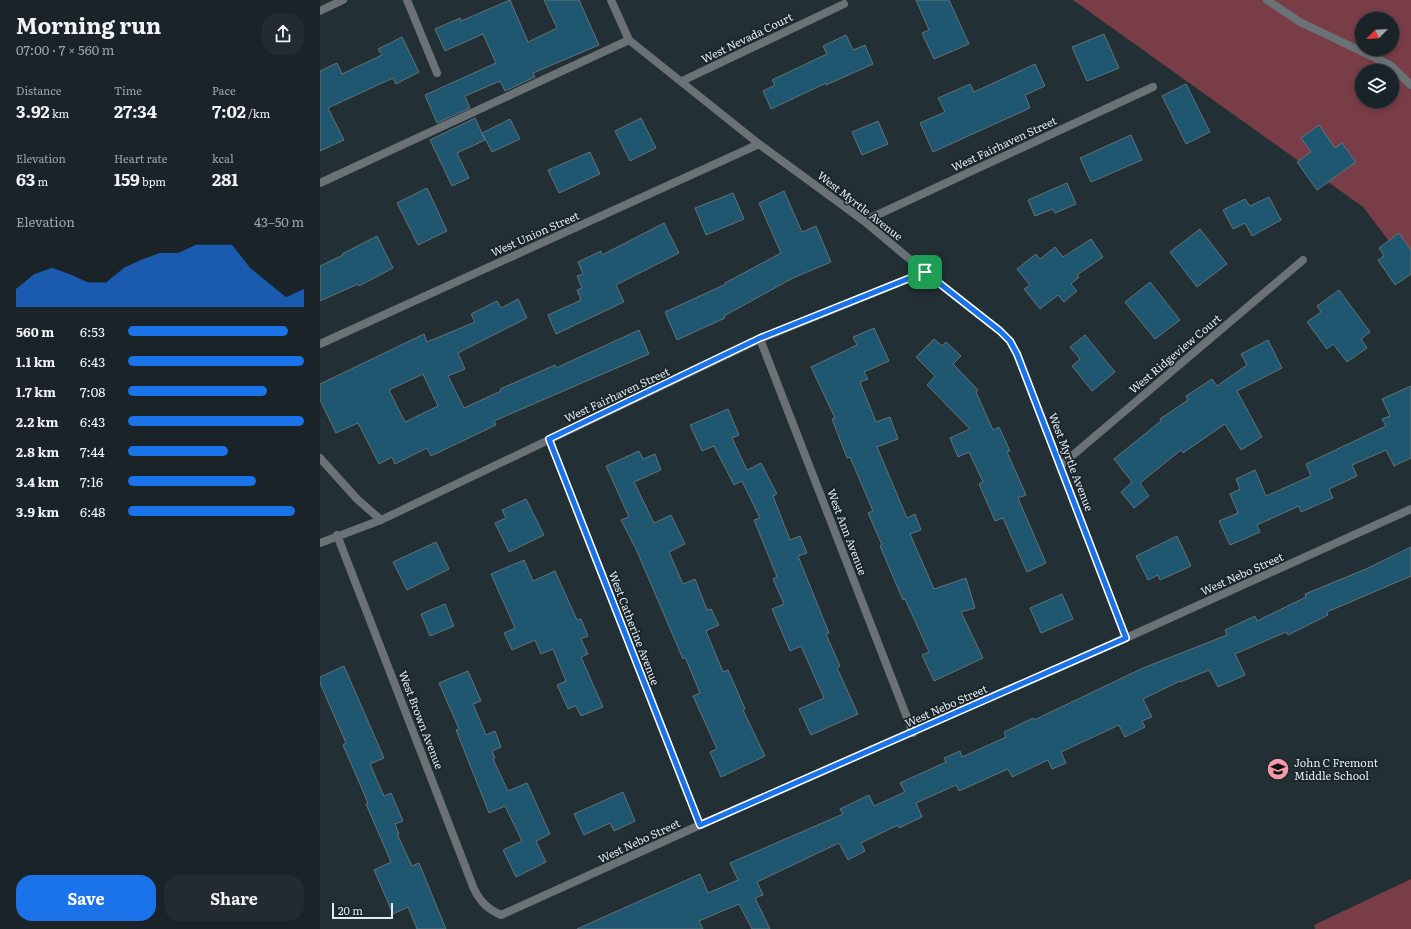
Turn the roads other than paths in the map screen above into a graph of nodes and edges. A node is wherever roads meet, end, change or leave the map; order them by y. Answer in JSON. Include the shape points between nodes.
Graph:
{"nodes":[{"id":1,"x":342,"y":0,"type":"edge"},
{"id":2,"x":407,"y":0,"type":"edge"},
{"id":3,"x":611,"y":0,"type":"edge"},
{"id":4,"x":1267,"y":0,"type":"edge"},
{"id":5,"x":844,"y":4,"type":"dead end"},
{"id":6,"x":320,"y":11,"type":"edge"},
{"id":7,"x":629,"y":40,"type":"junction"},
{"id":8,"x":437,"y":73,"type":"dead end"},
{"id":9,"x":682,"y":81,"type":"junction"},
{"id":10,"x":1411,"y":85,"type":"edge"},
{"id":11,"x":1153,"y":87,"type":"dead end"},
{"id":12,"x":759,"y":144,"type":"junction"},
{"id":13,"x":320,"y":183,"type":"edge"},
{"id":14,"x":864,"y":221,"type":"junction"},
{"id":15,"x":1303,"y":260,"type":"dead end"},
{"id":16,"x":925,"y":272,"type":"junction"},
{"id":17,"x":760,"y":338,"type":"junction"},
{"id":18,"x":320,"y":344,"type":"edge"},
{"id":19,"x":549,"y":439,"type":"junction"},
{"id":20,"x":320,"y":458,"type":"edge"},
{"id":21,"x":1060,"y":466,"type":"junction"},
{"id":22,"x":1411,"y":509,"type":"edge"},
{"id":23,"x":381,"y":520,"type":"junction"},
{"id":24,"x":337,"y":535,"type":"junction"},
{"id":25,"x":320,"y":542,"type":"edge"},
{"id":26,"x":1126,"y":638,"type":"junction"},
{"id":27,"x":913,"y":733,"type":"junction"},
{"id":28,"x":700,"y":825,"type":"junction"},
{"id":29,"x":489,"y":909,"type":"joint"}],
"edges":[{"from":1,"to":6,"type":"street"},
{"from":2,"to":8,"type":"street"},
{"from":3,"to":7,"type":"street","name":"West Myrtle Avenue"},
{"from":4,"to":10,"type":"street","via":[[1300,22],[1390,65]]},
{"from":5,"to":9,"type":"street","name":"West Nevada Court"},
{"from":7,"to":9,"type":"street","name":"West Myrtle Avenue"},
{"from":7,"to":13,"type":"street"},
{"from":9,"to":12,"type":"street","name":"West Myrtle Avenue"},
{"from":11,"to":14,"type":"street","name":"West Fairhaven Street"},
{"from":12,"to":14,"type":"street","name":"West Myrtle Avenue"},
{"from":12,"to":18,"type":"street","name":"West Union Street"},
{"from":14,"to":16,"type":"street","name":"West Myrtle Avenue"},
{"from":15,"to":21,"type":"street","name":"West Ridgeview Court"},
{"from":16,"to":17,"type":"street","name":"West Fairhaven Street"},
{"from":16,"to":21,"type":"street","name":"West Myrtle Avenue","via":[[1010,341]]},
{"from":17,"to":19,"type":"street","name":"West Fairhaven Street"},
{"from":17,"to":27,"type":"street","name":"West Ann Avenue"},
{"from":19,"to":23,"type":"street","name":"West Fairhaven Street"},
{"from":19,"to":28,"type":"street","name":"West Catherine Avenue"},
{"from":20,"to":23,"type":"street","via":[[357,499]]},
{"from":21,"to":26,"type":"street","name":"West Myrtle Avenue"},
{"from":22,"to":26,"type":"street","name":"West Nebo Street"},
{"from":23,"to":24,"type":"street","name":"West Fairhaven Street"},
{"from":24,"to":25,"type":"street","name":"West Fairhaven Street"},
{"from":24,"to":29,"type":"street","name":"West Brown Avenue","via":[[474,889]]},
{"from":26,"to":27,"type":"street","name":"West Nebo Street"},
{"from":27,"to":28,"type":"street","name":"West Nebo Street"},
{"from":28,"to":29,"type":"street","name":"West Nebo Street","via":[[513,911],[501,915]]}]}
